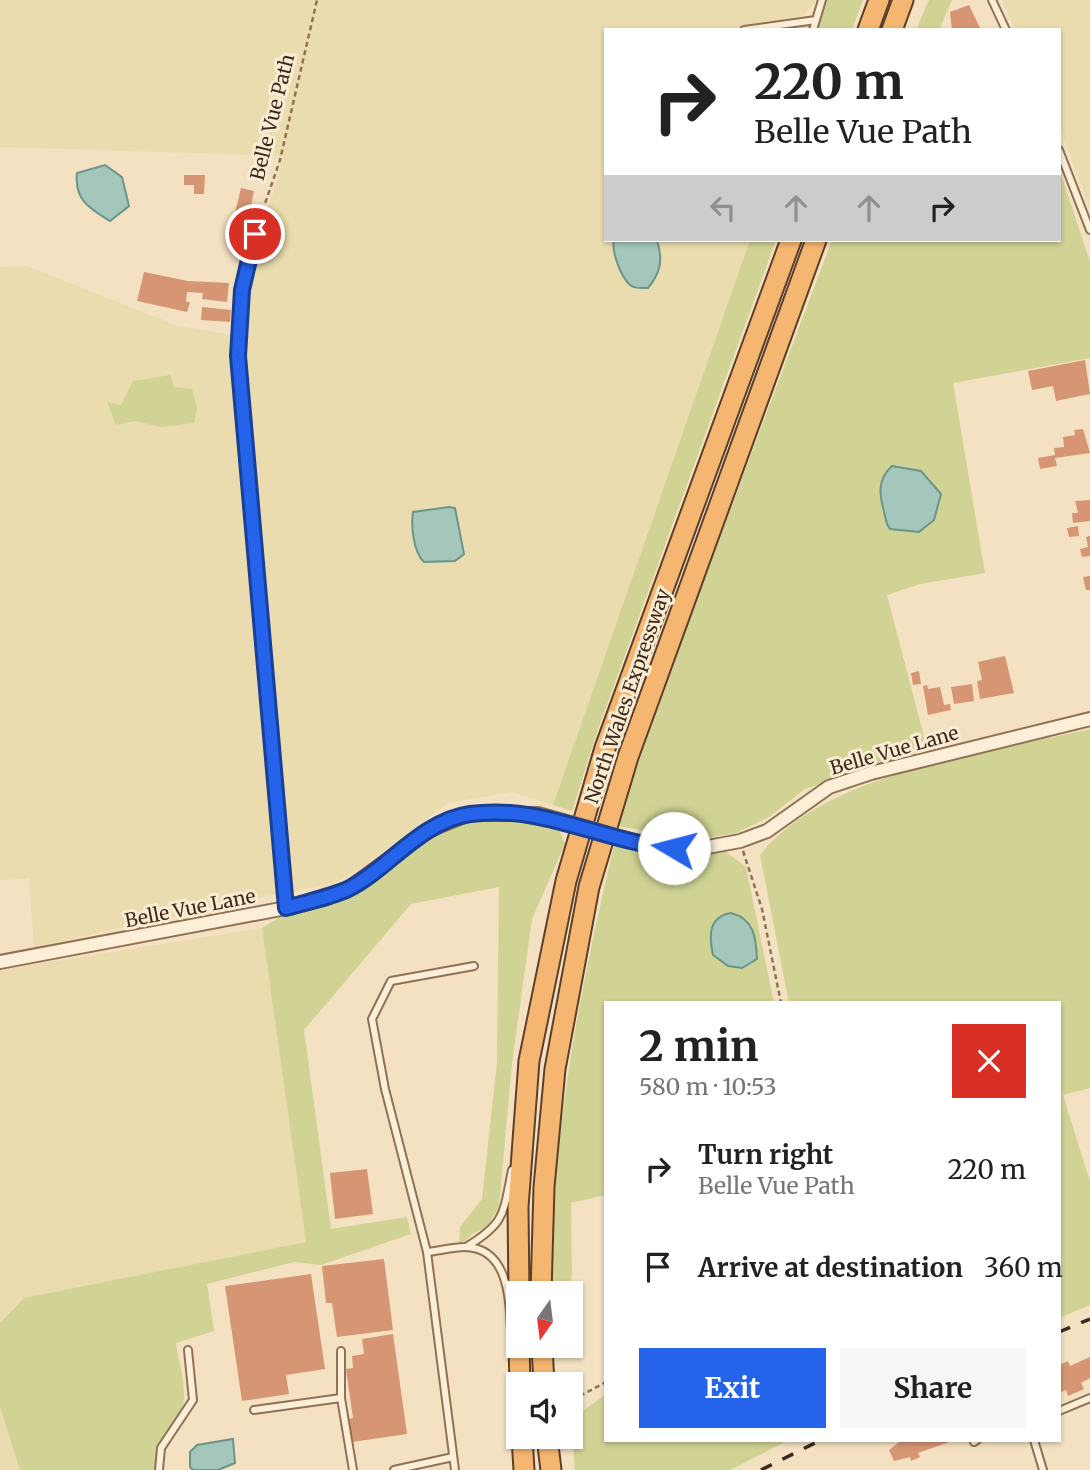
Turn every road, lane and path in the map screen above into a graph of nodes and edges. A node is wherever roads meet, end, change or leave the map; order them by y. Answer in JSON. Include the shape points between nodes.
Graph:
{"nodes":[{"id":1,"x":317,"y":0,"type":"edge"},
{"id":2,"x":822,"y":0,"type":"edge"},
{"id":3,"x":879,"y":0,"type":"edge"},
{"id":4,"x":904,"y":0,"type":"edge"},
{"id":5,"x":992,"y":0,"type":"edge"},
{"id":6,"x":816,"y":20,"type":"junction"},
{"id":7,"x":893,"y":27,"type":"edge"},
{"id":8,"x":758,"y":28,"type":"edge"},
{"id":9,"x":814,"y":28,"type":"edge"},
{"id":10,"x":869,"y":28,"type":"edge"},
{"id":11,"x":1005,"y":28,"type":"edge"},
{"id":12,"x":1061,"y":155,"type":"edge"},
{"id":13,"x":1090,"y":230,"type":"edge"},
{"id":14,"x":255,"y":234,"type":"joint"},
{"id":15,"x":790,"y":242,"type":"edge"},
{"id":16,"x":815,"y":242,"type":"edge"},
{"id":17,"x":1090,"y":719,"type":"edge"},
{"id":18,"x":740,"y":841,"type":"junction"},
{"id":19,"x":286,"y":908,"type":"junction"},
{"id":20,"x":0,"y":962,"type":"edge"},
{"id":21,"x":474,"y":966,"type":"dead end"},
{"id":22,"x":781,"y":1001,"type":"edge"},
{"id":23,"x":528,"y":1087,"type":"junction"},
{"id":24,"x":466,"y":1247,"type":"junction"},
{"id":25,"x":427,"y":1252,"type":"junction"},
{"id":26,"x":519,"y":1281,"type":"edge"},
{"id":27,"x":541,"y":1281,"type":"edge"},
{"id":28,"x":188,"y":1350,"type":"dead end"},
{"id":29,"x":341,"y":1351,"type":"dead end"},
{"id":30,"x":515,"y":1372,"type":"edge"},
{"id":31,"x":604,"y":1383,"type":"edge"},
{"id":32,"x":583,"y":1394,"type":"edge"},
{"id":33,"x":341,"y":1398,"type":"junction"},
{"id":34,"x":1090,"y":1398,"type":"edge"},
{"id":35,"x":254,"y":1410,"type":"dead end"},
{"id":36,"x":1061,"y":1410,"type":"edge"},
{"id":37,"x":1035,"y":1442,"type":"edge"},
{"id":38,"x":548,"y":1449,"type":"edge"},
{"id":39,"x":453,"y":1457,"type":"junction"},
{"id":40,"x":159,"y":1470,"type":"edge"},
{"id":41,"x":353,"y":1470,"type":"edge"},
{"id":42,"x":394,"y":1470,"type":"edge"},
{"id":43,"x":455,"y":1470,"type":"edge"},
{"id":44,"x":551,"y":1470,"type":"edge"},
{"id":45,"x":1043,"y":1470,"type":"edge"}],
"edges":[{"from":1,"to":14,"type":"path","name":"Belle Vue Path","via":[[280,160]]},
{"from":2,"to":6,"type":"lane"},
{"from":3,"to":10,"type":"highway"},
{"from":4,"to":7,"type":"highway"},
{"from":5,"to":11,"type":"lane"},
{"from":6,"to":8,"type":"lane"},
{"from":6,"to":9,"type":"lane"},
{"from":12,"to":13,"type":"lane"},
{"from":14,"to":19,"type":"lane","via":[[242,290],[238,356]]},
{"from":15,"to":23,"type":"highway","name":"North Wales Expressway","via":[[605,748],[566,881]]},
{"from":16,"to":27,"type":"highway","name":"North Wales Expressway","via":[[628,757],[589,887],[555,1069]]},
{"from":17,"to":18,"type":"street","name":"Belle Vue Lane","via":[[840,783],[767,831]]},
{"from":18,"to":19,"type":"street","name":"Belle Vue Lane","bridge":true,"via":[[697,849],[652,846],[538,814],[469,814],[427,831],[349,888]]},
{"from":18,"to":22,"type":"path","via":[[762,909]]},
{"from":19,"to":20,"type":"street","name":"Belle Vue Lane"},
{"from":21,"to":25,"type":"lane","via":[[391,981],[372,1019]]},
{"from":23,"to":24,"type":"lane","via":[[503,1214],[487,1236]]},
{"from":23,"to":26,"type":"highway","name":"North Wales Expressway","via":[[518,1207]]},
{"from":24,"to":25,"type":"lane"},
{"from":24,"to":30,"type":"lane","via":[[490,1257],[505,1276]]},
{"from":25,"to":39,"type":"lane"},
{"from":28,"to":40,"type":"lane","via":[[193,1400],[161,1448]]},
{"from":29,"to":33,"type":"lane"},
{"from":31,"to":32,"type":"path"},
{"from":33,"to":35,"type":"lane"},
{"from":33,"to":41,"type":"lane"},
{"from":34,"to":36,"type":"lane"},
{"from":37,"to":45,"type":"lane"},
{"from":38,"to":44,"type":"highway"},
{"from":39,"to":42,"type":"lane"},
{"from":39,"to":43,"type":"lane"}]}
